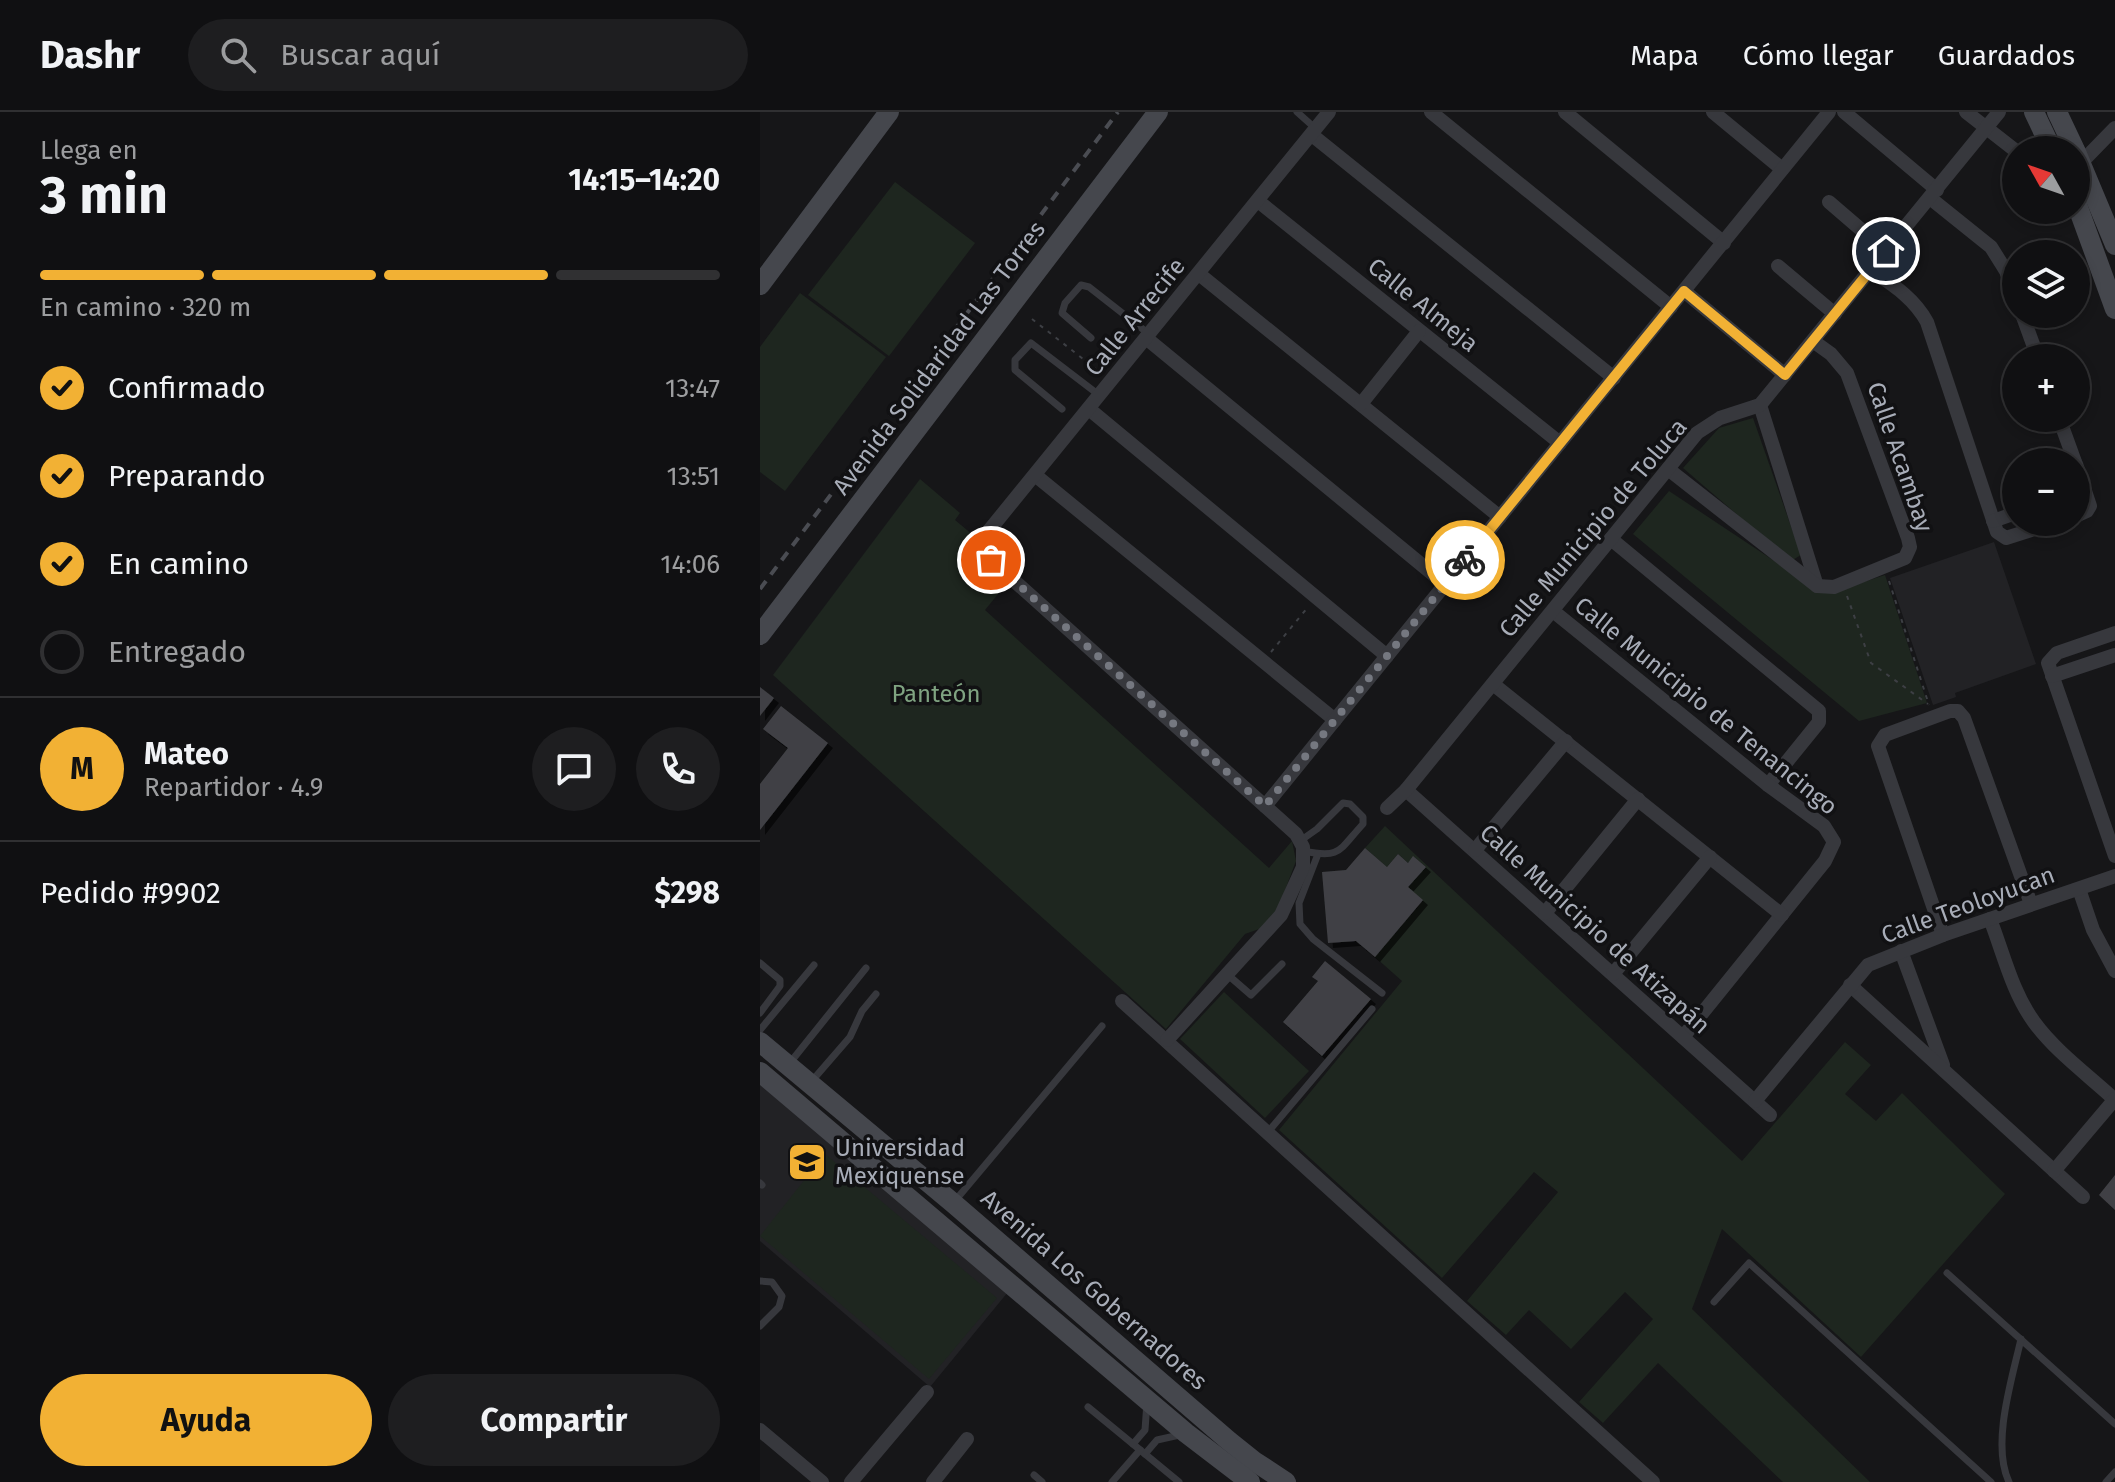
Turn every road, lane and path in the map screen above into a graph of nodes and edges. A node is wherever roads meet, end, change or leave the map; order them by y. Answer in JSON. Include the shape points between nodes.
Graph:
{"nodes":[{"id":1,"x":889,"y":112,"type":"edge"},
{"id":2,"x":1158,"y":112,"type":"edge"},
{"id":3,"x":1297,"y":112,"type":"edge"},
{"id":4,"x":1329,"y":112,"type":"edge"},
{"id":5,"x":1431,"y":112,"type":"edge"},
{"id":6,"x":1565,"y":112,"type":"edge"},
{"id":7,"x":1713,"y":112,"type":"edge"},
{"id":8,"x":1829,"y":112,"type":"edge"},
{"id":9,"x":1844,"y":112,"type":"edge"},
{"id":10,"x":1966,"y":112,"type":"edge"},
{"id":11,"x":1999,"y":112,"type":"edge"},
{"id":12,"x":2034,"y":112,"type":"edge"},
{"id":13,"x":2057,"y":112,"type":"edge"},
{"id":14,"x":2115,"y":128,"type":"edge"},
{"id":15,"x":1987,"y":129,"type":"junction"},
{"id":16,"x":1314,"y":132,"type":"junction"},
{"id":17,"x":2045,"y":136,"type":"edge"},
{"id":18,"x":2067,"y":136,"type":"edge"},
{"id":19,"x":2002,"y":140,"type":"edge"},
{"id":20,"x":2090,"y":148,"type":"edge"},
{"id":21,"x":1782,"y":169,"type":"junction"},
{"id":22,"x":2090,"y":188,"type":"edge"},
{"id":23,"x":1933,"y":194,"type":"junction"},
{"id":24,"x":1258,"y":201,"type":"junction"},
{"id":25,"x":1829,"y":202,"type":"dead end"},
{"id":26,"x":2084,"y":224,"type":"edge"},
{"id":27,"x":1724,"y":243,"type":"junction"},
{"id":28,"x":2115,"y":245,"type":"edge"},
{"id":29,"x":1886,"y":251,"type":"junction"},
{"id":30,"x":2002,"y":265,"type":"edge"},
{"id":31,"x":1778,"y":266,"type":"dead end"},
{"id":32,"x":1871,"y":270,"type":"junction"},
{"id":33,"x":1199,"y":274,"type":"junction"},
{"id":34,"x":760,"y":285,"type":"edge"},
{"id":35,"x":1684,"y":291,"type":"junction"},
{"id":36,"x":1671,"y":307,"type":"junction"},
{"id":37,"x":2115,"y":309,"type":"edge"},
{"id":38,"x":1835,"y":314,"type":"junction"},
{"id":39,"x":1032,"y":319,"type":"dead end"},
{"id":40,"x":1419,"y":331,"type":"junction"},
{"id":41,"x":1148,"y":336,"type":"junction"},
{"id":42,"x":1091,"y":338,"type":"dead end"},
{"id":43,"x":1813,"y":341,"type":"junction"},
{"id":44,"x":1785,"y":375,"type":"junction"},
{"id":45,"x":1614,"y":378,"type":"junction"},
{"id":46,"x":1111,"y":381,"type":"junction"},
{"id":47,"x":1099,"y":395,"type":"junction"},
{"id":48,"x":1361,"y":404,"type":"junction"},
{"id":49,"x":1760,"y":405,"type":"junction"},
{"id":50,"x":1062,"y":409,"type":"dead end"},
{"id":51,"x":1089,"y":409,"type":"junction"},
{"id":52,"x":1560,"y":443,"type":"junction"},
{"id":53,"x":1668,"y":469,"type":"junction"},
{"id":54,"x":1035,"y":475,"type":"junction"},
{"id":55,"x":1500,"y":517,"type":"junction"},
{"id":56,"x":2002,"y":518,"type":"edge"},
{"id":57,"x":1993,"y":521,"type":"junction"},
{"id":58,"x":2002,"y":535,"type":"edge"},
{"id":59,"x":1611,"y":539,"type":"junction"},
{"id":60,"x":1885,"y":567,"type":"junction"},
{"id":61,"x":1445,"y":584,"type":"junction"},
{"id":62,"x":1843,"y":584,"type":"junction"},
{"id":63,"x":1817,"y":586,"type":"junction"},
{"id":64,"x":1316,"y":597,"type":"junction"},
{"id":65,"x":1553,"y":611,"type":"junction"},
{"id":66,"x":2115,"y":633,"type":"edge"},
{"id":67,"x":760,"y":635,"type":"edge"},
{"id":68,"x":2115,"y":655,"type":"edge"},
{"id":69,"x":1387,"y":656,"type":"junction"},
{"id":70,"x":1263,"y":662,"type":"junction"},
{"id":71,"x":2052,"y":676,"type":"junction"},
{"id":72,"x":1493,"y":684,"type":"junction"},
{"id":73,"x":1335,"y":720,"type":"junction"},
{"id":74,"x":1566,"y":741,"type":"junction"},
{"id":75,"x":1768,"y":785,"type":"junction"},
{"id":76,"x":1406,"y":790,"type":"junction"},
{"id":77,"x":1638,"y":799,"type":"junction"},
{"id":78,"x":1265,"y":806,"type":"junction"},
{"id":79,"x":1387,"y":808,"type":"dead end"},
{"id":80,"x":1307,"y":849,"type":"junction"},
{"id":81,"x":1475,"y":850,"type":"junction"},
{"id":82,"x":2115,"y":856,"type":"edge"},
{"id":83,"x":1710,"y":857,"type":"junction"},
{"id":84,"x":2115,"y":876,"type":"edge"},
{"id":85,"x":2079,"y":889,"type":"junction"},
{"id":86,"x":2031,"y":904,"type":"junction"},
{"id":87,"x":1545,"y":913,"type":"junction"},
{"id":88,"x":1782,"y":915,"type":"junction"},
{"id":89,"x":1990,"y":919,"type":"junction"},
{"id":90,"x":1943,"y":935,"type":"junction"},
{"id":91,"x":1901,"y":951,"type":"junction"},
{"id":92,"x":760,"y":963,"type":"edge"},
{"id":93,"x":1282,"y":964,"type":"dead end"},
{"id":94,"x":814,"y":965,"type":"dead end"},
{"id":95,"x":866,"y":968,"type":"dead end"},
{"id":96,"x":2115,"y":971,"type":"edge"},
{"id":97,"x":1613,"y":974,"type":"junction"},
{"id":98,"x":1228,"y":975,"type":"junction"},
{"id":99,"x":1850,"y":985,"type":"junction"},
{"id":100,"x":1382,"y":993,"type":"dead end"},
{"id":101,"x":876,"y":994,"type":"dead end"},
{"id":102,"x":1122,"y":1001,"type":"dead end"},
{"id":103,"x":761,"y":1008,"type":"edge"},
{"id":104,"x":1372,"y":1009,"type":"dead end"},
{"id":105,"x":1102,"y":1026,"type":"dead end"},
{"id":106,"x":760,"y":1030,"type":"edge"},
{"id":107,"x":1683,"y":1037,"type":"junction"},
{"id":108,"x":1167,"y":1040,"type":"junction"},
{"id":109,"x":760,"y":1042,"type":"edge"},
{"id":110,"x":788,"y":1065,"type":"junction"},
{"id":111,"x":1945,"y":1069,"type":"junction"},
{"id":112,"x":763,"y":1079,"type":"edge"},
{"id":113,"x":810,"y":1084,"type":"junction"},
{"id":114,"x":2115,"y":1099,"type":"edge"},
{"id":115,"x":1755,"y":1101,"type":"junction"},
{"id":116,"x":1770,"y":1115,"type":"dead end"},
{"id":117,"x":1268,"y":1132,"type":"junction"},
{"id":118,"x":2054,"y":1171,"type":"junction"},
{"id":119,"x":2083,"y":1197,"type":"dead end"},
{"id":120,"x":953,"y":1203,"type":"junction"},
{"id":121,"x":1947,"y":1273,"type":"dead end"},
{"id":122,"x":760,"y":1281,"type":"edge"},
{"id":123,"x":1047,"y":1284,"type":"junction"},
{"id":124,"x":1033,"y":1302,"type":"junction"},
{"id":125,"x":1714,"y":1302,"type":"dead end"},
{"id":126,"x":760,"y":1313,"type":"edge"},
{"id":127,"x":770,"y":1313,"type":"junction"},
{"id":128,"x":760,"y":1326,"type":"edge"},
{"id":129,"x":2021,"y":1339,"type":"junction"},
{"id":130,"x":927,"y":1392,"type":"dead end"},
{"id":131,"x":1148,"y":1400,"type":"junction"},
{"id":132,"x":1088,"y":1407,"type":"dead end"},
{"id":133,"x":2115,"y":1424,"type":"edge"},
{"id":134,"x":760,"y":1430,"type":"edge"},
{"id":135,"x":1145,"y":1430,"type":"junction"},
{"id":136,"x":1186,"y":1433,"type":"junction"},
{"id":137,"x":967,"y":1439,"type":"dead end"},
{"id":138,"x":1157,"y":1440,"type":"junction"},
{"id":139,"x":1133,"y":1444,"type":"junction"},
{"id":140,"x":1142,"y":1452,"type":"junction"},
{"id":141,"x":2115,"y":1472,"type":"edge"},
{"id":142,"x":1034,"y":1475,"type":"dead end"},
{"id":143,"x":822,"y":1482,"type":"edge"},
{"id":144,"x":851,"y":1482,"type":"edge"},
{"id":145,"x":933,"y":1482,"type":"edge"},
{"id":146,"x":1042,"y":1482,"type":"edge"},
{"id":147,"x":1112,"y":1482,"type":"edge"},
{"id":148,"x":1179,"y":1482,"type":"edge"},
{"id":149,"x":1250,"y":1482,"type":"edge"},
{"id":150,"x":1286,"y":1482,"type":"edge"},
{"id":151,"x":1653,"y":1482,"type":"edge"},
{"id":152,"x":1991,"y":1482,"type":"edge"},
{"id":153,"x":2009,"y":1482,"type":"edge"},
{"id":154,"x":2106,"y":1482,"type":"edge"}],
"edges":[{"from":1,"to":34,"type":"street"},
{"from":2,"to":67,"type":"street","name":"Avenida Solidaridad Las Torres"},
{"from":3,"to":16,"type":"lane"},
{"from":4,"to":16,"type":"street","name":"Calle Arrecife"},
{"from":5,"to":36,"type":"street"},
{"from":6,"to":27,"type":"street"},
{"from":7,"to":21,"type":"street"},
{"from":8,"to":21,"type":"street"},
{"from":9,"to":23,"type":"street"},
{"from":10,"to":15,"type":"street"},
{"from":11,"to":15,"type":"street"},
{"from":12,"to":17,"type":"street"},
{"from":13,"to":18,"type":"street"},
{"from":14,"to":20,"type":"street"},
{"from":15,"to":19,"type":"street"},
{"from":15,"to":23,"type":"street"},
{"from":16,"to":24,"type":"street","name":"Calle Arrecife"},
{"from":16,"to":45,"type":"street"},
{"from":21,"to":27,"type":"street"},
{"from":22,"to":28,"type":"street"},
{"from":23,"to":29,"type":"street"},
{"from":23,"to":30,"type":"street","via":[[1991,247]]},
{"from":24,"to":33,"type":"street","name":"Calle Arrecife"},
{"from":24,"to":40,"type":"street","name":"Calle Almeja"},
{"from":25,"to":29,"type":"street"},
{"from":26,"to":37,"type":"street"},
{"from":27,"to":35,"type":"street"},
{"from":29,"to":32,"type":"street"},
{"from":31,"to":38,"type":"street"},
{"from":32,"to":38,"type":"street"},
{"from":32,"to":57,"type":"street","via":[[1914,302],[1927,322]]},
{"from":33,"to":41,"type":"street","name":"Calle Arrecife"},
{"from":33,"to":48,"type":"street"},
{"from":35,"to":36,"type":"street"},
{"from":35,"to":44,"type":"street"},
{"from":36,"to":45,"type":"street"},
{"from":38,"to":43,"type":"street"},
{"from":39,"to":46,"type":"path"},
{"from":40,"to":48,"type":"street"},
{"from":40,"to":52,"type":"street","name":"Calle Almeja"},
{"from":41,"to":42,"type":"lane","via":[[1081,285],[1062,313]]},
{"from":41,"to":46,"type":"street","name":"Calle Arrecife"},
{"from":41,"to":61,"type":"street"},
{"from":43,"to":44,"type":"street"},
{"from":43,"to":60,"type":"street","name":"Calle Acambay","via":[[1847,373],[1908,538],[1905,558]]},
{"from":44,"to":49,"type":"street"},
{"from":45,"to":52,"type":"street"},
{"from":46,"to":47,"type":"street","name":"Calle Arrecife"},
{"from":47,"to":50,"type":"lane","via":[[1031,343],[1015,360],[1015,370]]},
{"from":47,"to":51,"type":"street","name":"Calle Arrecife"},
{"from":48,"to":55,"type":"street"},
{"from":49,"to":53,"type":"street","name":"Calle Municipio de Toluca","via":[[1708,424]]},
{"from":49,"to":63,"type":"street"},
{"from":51,"to":54,"type":"street","name":"Calle Arrecife"},
{"from":51,"to":64,"type":"street"},
{"from":52,"to":55,"type":"street"},
{"from":53,"to":59,"type":"street","name":"Calle Municipio de Toluca"},
{"from":53,"to":63,"type":"street"},
{"from":54,"to":70,"type":"street"},
{"from":54,"to":78,"type":"street","name":"Calle Arrecife","via":[[983,538],[985,552]]},
{"from":55,"to":61,"type":"street"},
{"from":56,"to":57,"type":"street"},
{"from":57,"to":58,"type":"street"},
{"from":59,"to":65,"type":"street","name":"Calle Municipio de Toluca"},
{"from":59,"to":75,"type":"street","via":[[1814,705],[1819,722]]},
{"from":60,"to":62,"type":"street","name":"Calle Acambay"},
{"from":60,"to":62,"type":"path","via":[[1929,704],[1871,663]]},
{"from":61,"to":69,"type":"street"},
{"from":62,"to":63,"type":"street","name":"Calle Acambay"},
{"from":64,"to":69,"type":"street"},
{"from":64,"to":70,"type":"path"},
{"from":65,"to":72,"type":"street","name":"Calle Municipio de Toluca"},
{"from":65,"to":75,"type":"street","name":"Calle Municipio de Tenancingo"},
{"from":66,"to":71,"type":"street","via":[[2054,655],[2048,663]]},
{"from":68,"to":71,"type":"street"},
{"from":69,"to":73,"type":"street"},
{"from":70,"to":73,"type":"street"},
{"from":71,"to":82,"type":"street"},
{"from":72,"to":74,"type":"street"},
{"from":72,"to":76,"type":"street","name":"Calle Municipio de Toluca"},
{"from":73,"to":78,"type":"street"},
{"from":74,"to":77,"type":"street"},
{"from":74,"to":81,"type":"street"},
{"from":75,"to":88,"type":"street","name":"Calle Municipio de Tenancingo","via":[[1824,826],[1834,842]]},
{"from":76,"to":79,"type":"street","name":"Calle Municipio de Toluca"},
{"from":76,"to":81,"type":"street","name":"Calle Municipio de Atizapán"},
{"from":77,"to":83,"type":"street"},
{"from":77,"to":87,"type":"street"},
{"from":78,"to":80,"type":"street"},
{"from":80,"to":80,"type":"lane","via":[[1335,853],[1363,824],[1363,817],[1350,804],[1339,805]]},
{"from":80,"to":98,"type":"street","via":[[1281,915]]},
{"from":80,"to":100,"type":"lane","via":[[1300,924]]},
{"from":81,"to":87,"type":"street","name":"Calle Municipio de Atizapán"},
{"from":83,"to":88,"type":"street"},
{"from":83,"to":97,"type":"street"},
{"from":84,"to":85,"type":"street","name":"Calle Teoloyucan"},
{"from":85,"to":86,"type":"street","name":"Calle Teoloyucan"},
{"from":85,"to":96,"type":"street"},
{"from":86,"to":89,"type":"street","name":"Calle Teoloyucan"},
{"from":86,"to":90,"type":"street","via":[[1964,718],[1950,711],[1885,735],[1878,746]]},
{"from":87,"to":97,"type":"street","name":"Calle Municipio de Atizapán"},
{"from":88,"to":107,"type":"street"},
{"from":89,"to":90,"type":"street","name":"Calle Teoloyucan"},
{"from":89,"to":114,"type":"street","via":[[2033,1021]]},
{"from":90,"to":91,"type":"street","name":"Calle Teoloyucan"},
{"from":91,"to":99,"type":"street","name":"Calle Teoloyucan","via":[[1868,965]]},
{"from":91,"to":111,"type":"street"},
{"from":92,"to":103,"type":"lane","via":[[780,980]]},
{"from":93,"to":98,"type":"lane","via":[[1251,995]]},
{"from":94,"to":106,"type":"lane"},
{"from":95,"to":110,"type":"lane"},
{"from":97,"to":107,"type":"street","name":"Calle Municipio de Atizapán"},
{"from":98,"to":108,"type":"street"},
{"from":99,"to":111,"type":"street"},
{"from":99,"to":115,"type":"street","name":"Calle Teoloyucan"},
{"from":101,"to":113,"type":"lane","via":[[850,1037]]},
{"from":102,"to":108,"type":"street"},
{"from":104,"to":117,"type":"lane"},
{"from":105,"to":120,"type":"lane"},
{"from":107,"to":115,"type":"street","name":"Calle Municipio de Atizapán"},
{"from":108,"to":117,"type":"street"},
{"from":109,"to":110,"type":"street","name":"Avenida Los Gobernadores"},
{"from":110,"to":113,"type":"street","name":"Avenida Los Gobernadores"},
{"from":111,"to":118,"type":"street"},
{"from":112,"to":124,"type":"street","name":"Avenida Los Gobernadores"},
{"from":113,"to":120,"type":"street","name":"Avenida Los Gobernadores"},
{"from":114,"to":118,"type":"street"},
{"from":115,"to":116,"type":"street","name":"Calle Municipio de Atizapán"},
{"from":117,"to":151,"type":"street"},
{"from":118,"to":119,"type":"street"},
{"from":120,"to":123,"type":"street","name":"Avenida Los Gobernadores"},
{"from":121,"to":129,"type":"lane"},
{"from":122,"to":127,"type":"lane","via":[[772,1282],[780,1290],[781,1301]]},
{"from":123,"to":124,"type":"street"},
{"from":123,"to":150,"type":"street","name":"Avenida Los Gobernadores","via":[[1229,1441]]},
{"from":124,"to":131,"type":"street","name":"Avenida Los Gobernadores"},
{"from":125,"to":152,"type":"lane","via":[[1749,1263]]},
{"from":126,"to":127,"type":"lane"},
{"from":127,"to":128,"type":"lane"},
{"from":129,"to":133,"type":"lane"},
{"from":129,"to":153,"type":"lane","via":[[2003,1435],[2002,1463]]},
{"from":130,"to":144,"type":"street"},
{"from":131,"to":135,"type":"lane"},
{"from":131,"to":136,"type":"street","name":"Avenida Los Gobernadores"},
{"from":132,"to":139,"type":"lane"},
{"from":134,"to":143,"type":"street"},
{"from":135,"to":138,"type":"lane"},
{"from":135,"to":139,"type":"lane"},
{"from":136,"to":138,"type":"lane"},
{"from":136,"to":149,"type":"street","name":"Avenida Los Gobernadores"},
{"from":137,"to":145,"type":"street"},
{"from":138,"to":140,"type":"lane"},
{"from":139,"to":140,"type":"lane"},
{"from":140,"to":147,"type":"lane"},
{"from":140,"to":148,"type":"lane"},
{"from":141,"to":154,"type":"lane"},
{"from":142,"to":146,"type":"lane"}]}
